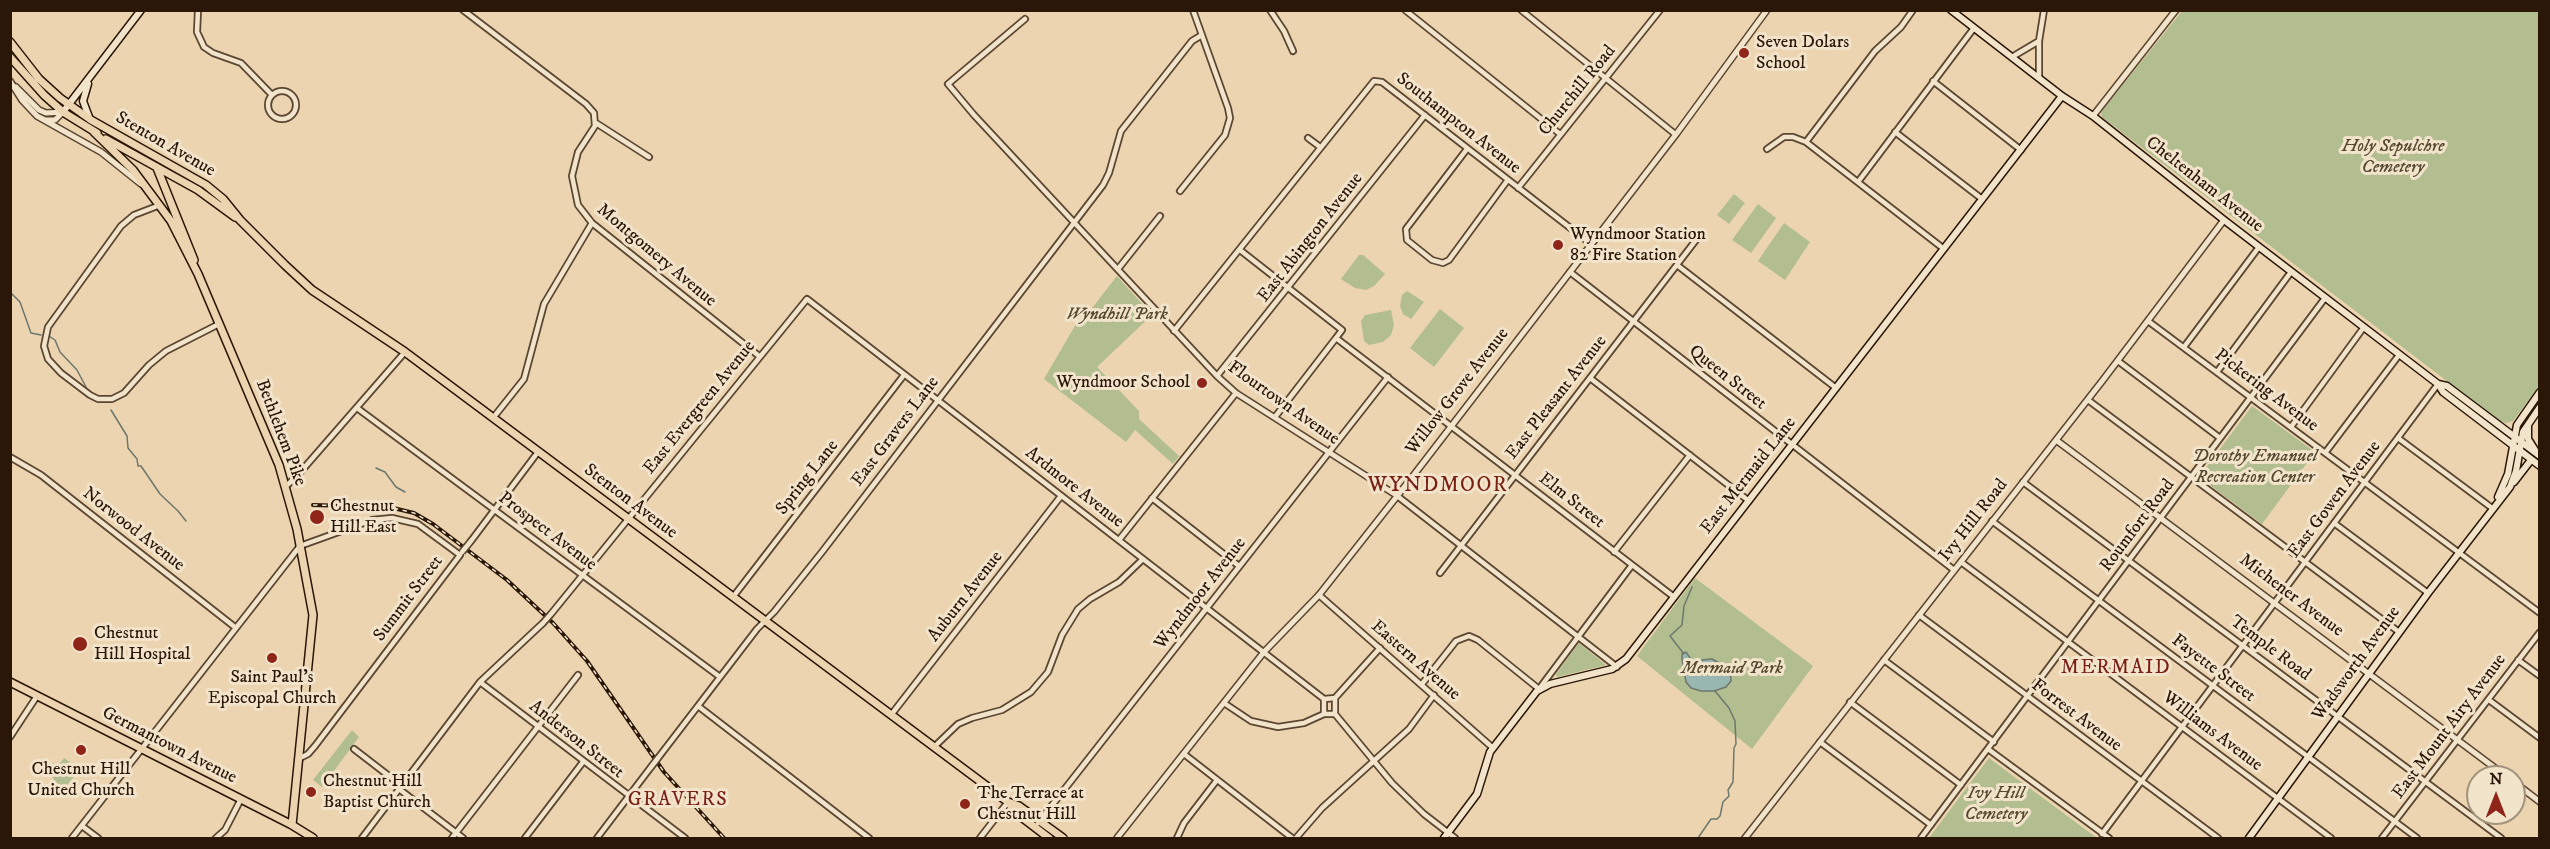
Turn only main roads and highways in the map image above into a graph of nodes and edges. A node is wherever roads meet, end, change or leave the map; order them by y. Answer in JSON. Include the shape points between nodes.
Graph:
{"nodes":[{"id":1,"x":141,"y":10,"type":"edge"},
{"id":2,"x":1951,"y":10,"type":"edge"},
{"id":3,"x":10,"y":42,"type":"edge"},
{"id":4,"x":10,"y":57,"type":"edge"},
{"id":5,"x":89,"y":80,"type":"junction"},
{"id":6,"x":2062,"y":96,"type":"junction"},
{"id":7,"x":69,"y":105,"type":"junction"},
{"id":8,"x":63,"y":112,"type":"junction"},
{"id":9,"x":91,"y":120,"type":"junction"},
{"id":10,"x":94,"y":132,"type":"junction"},
{"id":11,"x":142,"y":148,"type":"junction"},
{"id":12,"x":156,"y":166,"type":"junction"},
{"id":13,"x":240,"y":220,"type":"junction"},
{"id":14,"x":198,"y":274,"type":"junction"},
{"id":15,"x":2438,"y":384,"type":"junction"},
{"id":16,"x":2540,"y":392,"type":"edge"},
{"id":17,"x":2540,"y":406,"type":"edge"},
{"id":18,"x":2520,"y":420,"type":"junction"},
{"id":19,"x":2529,"y":421,"type":"junction"},
{"id":20,"x":2499,"y":424,"type":"junction"},
{"id":21,"x":2514,"y":436,"type":"junction"},
{"id":22,"x":2521,"y":441,"type":"junction"},
{"id":23,"x":2512,"y":446,"type":"junction"},
{"id":24,"x":2519,"y":451,"type":"junction"},
{"id":25,"x":2539,"y":455,"type":"edge"},
{"id":26,"x":2531,"y":460,"type":"junction"},
{"id":27,"x":2540,"y":466,"type":"edge"},
{"id":28,"x":2510,"y":487,"type":"junction"},
{"id":29,"x":2492,"y":508,"type":"junction"},
{"id":30,"x":10,"y":682,"type":"edge"},
{"id":31,"x":1037,"y":824,"type":"junction"},
{"id":32,"x":292,"y":825,"type":"junction"},
{"id":33,"x":1447,"y":836,"type":"edge"},
{"id":34,"x":314,"y":838,"type":"edge"},
{"id":35,"x":1049,"y":838,"type":"edge"},
{"id":36,"x":1064,"y":838,"type":"edge"},
{"id":37,"x":2249,"y":838,"type":"edge"}],
"edges":[{"from":1,"to":5,"type":"main road"},
{"from":2,"to":6,"type":"main road","name":"Cheltenham Avenue"},
{"from":3,"to":7,"type":"main road","via":[[39,79]]},
{"from":4,"to":8,"type":"main road"},
{"from":5,"to":7,"type":"main road"},
{"from":5,"to":9,"type":"main road","via":[[83,101]]},
{"from":6,"to":15,"type":"main road","name":"Cheltenham Avenue"},
{"from":6,"to":33,"type":"main road","name":"East Mermaid Lane","via":[[1625,661],[1617,667],[1539,689],[1493,748],[1477,794]]},
{"from":7,"to":8,"type":"main road"},
{"from":7,"to":9,"type":"main road","name":"Stenton Avenue"},
{"from":8,"to":10,"type":"main road","name":"Stenton Avenue"},
{"from":9,"to":11,"type":"main road","name":"Stenton Avenue"},
{"from":10,"to":12,"type":"main road","name":"Stenton Avenue"},
{"from":10,"to":14,"type":"main road","name":"Bethlehem Pike","via":[[160,205]]},
{"from":11,"to":12,"type":"main road","name":"Bethlehem Pike"},
{"from":11,"to":13,"type":"main road","name":"Stenton Avenue","via":[[206,185]]},
{"from":12,"to":13,"type":"main road","name":"Stenton Avenue"},
{"from":12,"to":14,"type":"main road","name":"Bethlehem Pike"},
{"from":13,"to":31,"type":"main road","name":"Stenton Avenue","via":[[305,284],[405,352],[1008,802],[1019,806]]},
{"from":14,"to":32,"type":"main road","name":"Bethlehem Pike","via":[[278,461],[300,546],[313,619]]},
{"from":15,"to":20,"type":"main road","name":"Cheltenham Avenue","via":[[2447,386]]},
{"from":15,"to":23,"type":"main road","name":"Cheltenham Avenue"},
{"from":16,"to":18,"type":"main road","name":"Wadsworth Avenue"},
{"from":17,"to":19,"type":"main road","name":"Wadsworth Avenue"},
{"from":18,"to":20,"type":"main road"},
{"from":18,"to":21,"type":"main road","name":"Wadsworth Avenue"},
{"from":19,"to":22,"type":"main road","name":"Wadsworth Avenue"},
{"from":19,"to":25,"type":"main road","via":[[2528,439]]},
{"from":20,"to":21,"type":"main road","name":"Cheltenham Avenue"},
{"from":21,"to":22,"type":"main road","name":"Cheltenham Avenue"},
{"from":21,"to":23,"type":"main road","name":"Wadsworth Avenue"},
{"from":22,"to":24,"type":"main road","name":"Wadsworth Avenue"},
{"from":22,"to":25,"type":"main road","name":"Cheltenham Avenue"},
{"from":23,"to":24,"type":"main road","name":"Cheltenham Avenue"},
{"from":23,"to":29,"type":"main road","name":"Wadsworth Avenue","via":[[2506,480]]},
{"from":24,"to":26,"type":"main road","name":"Cheltenham Avenue"},
{"from":24,"to":28,"type":"main road","name":"Wadsworth Avenue"},
{"from":26,"to":27,"type":"main road","name":"Cheltenham Avenue"},
{"from":26,"to":28,"type":"main road"},
{"from":28,"to":29,"type":"main road","name":"Wadsworth Avenue"},
{"from":29,"to":37,"type":"main road","name":"Wadsworth Avenue"},
{"from":30,"to":32,"type":"main road","name":"Germantown Avenue"},
{"from":31,"to":35,"type":"main road","name":"Stenton Avenue"},
{"from":31,"to":36,"type":"main road","name":"Stenton Avenue"},
{"from":32,"to":34,"type":"main road","name":"Germantown Avenue"}]}
